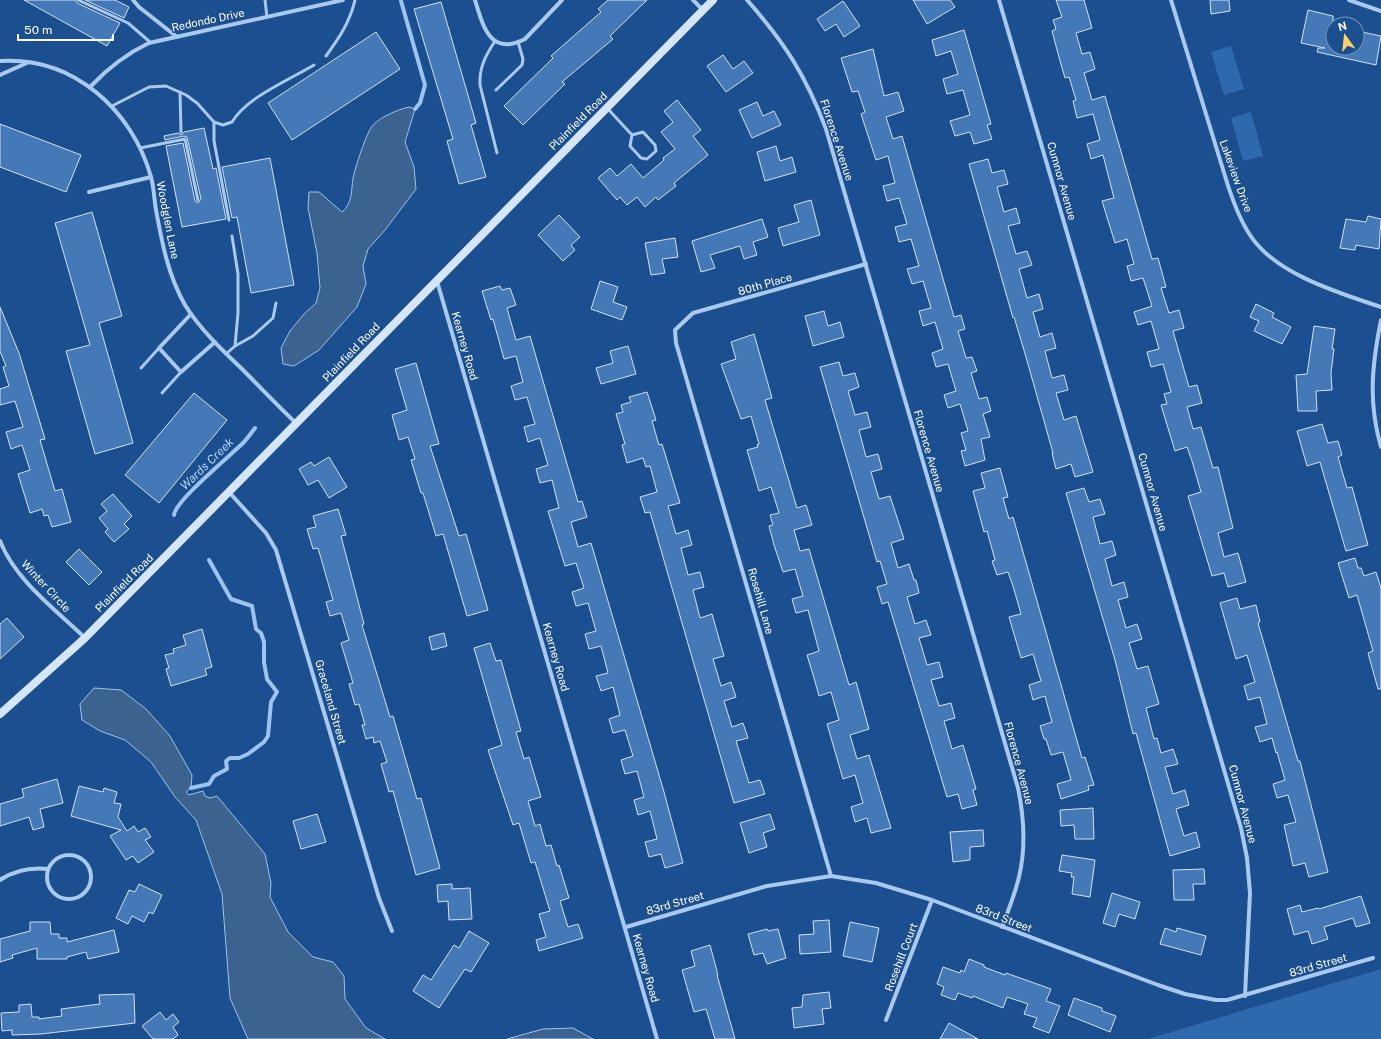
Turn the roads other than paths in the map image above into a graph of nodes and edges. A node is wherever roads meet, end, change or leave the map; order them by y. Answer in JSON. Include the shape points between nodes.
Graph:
{"nodes":[{"id":1,"x":78,"y":0,"type":"edge"},
{"id":2,"x":133,"y":0,"type":"edge"},
{"id":3,"x":266,"y":0,"type":"edge"},
{"id":4,"x":342,"y":0,"type":"edge"},
{"id":5,"x":355,"y":0,"type":"edge"},
{"id":6,"x":475,"y":0,"type":"edge"},
{"id":7,"x":562,"y":0,"type":"edge"},
{"id":8,"x":693,"y":0,"type":"edge"},
{"id":9,"x":713,"y":0,"type":"edge"},
{"id":10,"x":747,"y":0,"type":"edge"},
{"id":11,"x":999,"y":0,"type":"edge"},
{"id":12,"x":1171,"y":0,"type":"edge"},
{"id":13,"x":1349,"y":0,"type":"edge"},
{"id":14,"x":703,"y":10,"type":"junction"},
{"id":15,"x":1381,"y":11,"type":"edge"},
{"id":16,"x":267,"y":17,"type":"junction"},
{"id":17,"x":177,"y":37,"type":"junction"},
{"id":18,"x":495,"y":41,"type":"junction"},
{"id":19,"x":150,"y":42,"type":"junction"},
{"id":20,"x":518,"y":42,"type":"junction"},
{"id":21,"x":326,"y":56,"type":"dead end"},
{"id":22,"x":0,"y":61,"type":"edge"},
{"id":23,"x":29,"y":62,"type":"junction"},
{"id":24,"x":314,"y":65,"type":"dead end"},
{"id":25,"x":0,"y":76,"type":"edge"},
{"id":26,"x":91,"y":86,"type":"junction"},
{"id":27,"x":496,"y":90,"type":"dead end"},
{"id":28,"x":180,"y":92,"type":"junction"},
{"id":29,"x":112,"y":106,"type":"junction"},
{"id":30,"x":606,"y":108,"type":"junction"},
{"id":31,"x":214,"y":122,"type":"junction"},
{"id":32,"x":181,"y":132,"type":"dead end"},
{"id":33,"x":632,"y":135,"type":"junction"},
{"id":34,"x":140,"y":148,"type":"junction"},
{"id":35,"x":497,"y":153,"type":"dead end"},
{"id":36,"x":151,"y":177,"type":"junction"},
{"id":37,"x":90,"y":192,"type":"dead end"},
{"id":38,"x":198,"y":200,"type":"dead end"},
{"id":39,"x":229,"y":220,"type":"dead end"},
{"id":40,"x":232,"y":236,"type":"dead end"},
{"id":41,"x":866,"y":264,"type":"junction"},
{"id":42,"x":437,"y":280,"type":"junction"},
{"id":43,"x":276,"y":303,"type":"dead end"},
{"id":44,"x":1381,"y":307,"type":"edge"},
{"id":45,"x":192,"y":314,"type":"junction"},
{"id":46,"x":1381,"y":320,"type":"edge"},
{"id":47,"x":675,"y":330,"type":"joint"},
{"id":48,"x":215,"y":342,"type":"junction"},
{"id":49,"x":235,"y":346,"type":"junction"},
{"id":50,"x":159,"y":348,"type":"junction"},
{"id":51,"x":226,"y":354,"type":"junction"},
{"id":52,"x":141,"y":368,"type":"dead end"},
{"id":53,"x":181,"y":372,"type":"junction"},
{"id":54,"x":162,"y":393,"type":"dead end"},
{"id":55,"x":297,"y":424,"type":"junction"},
{"id":56,"x":1381,"y":447,"type":"edge"},
{"id":57,"x":229,"y":492,"type":"junction"},
{"id":58,"x":0,"y":541,"type":"edge"},
{"id":59,"x":85,"y":638,"type":"junction"},
{"id":60,"x":0,"y":714,"type":"edge"},
{"id":61,"x":48,"y":869,"type":"junction"},
{"id":62,"x":831,"y":876,"type":"junction"},
{"id":63,"x":0,"y":880,"type":"edge"},
{"id":64,"x":932,"y":900,"type":"junction"},
{"id":65,"x":626,"y":927,"type":"junction"},
{"id":66,"x":1002,"y":927,"type":"junction"},
{"id":67,"x":392,"y":931,"type":"dead end"},
{"id":68,"x":1373,"y":958,"type":"dead end"},
{"id":69,"x":1245,"y":996,"type":"junction"},
{"id":70,"x":886,"y":1020,"type":"dead end"},
{"id":71,"x":657,"y":1039,"type":"edge"}],
"edges":[{"from":1,"to":19,"type":"lane","via":[[128,24]]},
{"from":2,"to":17,"type":"street"},
{"from":3,"to":16,"type":"lane"},
{"from":4,"to":16,"type":"street","name":"Redondo Drive"},
{"from":5,"to":21,"type":"lane","via":[[342,35]]},
{"from":6,"to":18,"type":"street","via":[[485,30]]},
{"from":7,"to":20,"type":"street","via":[[525,39]]},
{"from":8,"to":14,"type":"street"},
{"from":9,"to":14,"type":"main road","name":"Plainfield Road"},
{"from":10,"to":41,"type":"street","name":"Florence Avenue","via":[[790,52],[814,98],[826,129]]},
{"from":11,"to":69,"type":"street","name":"Cumnor Avenue","via":[[1241,828],[1250,893]]},
{"from":12,"to":44,"type":"street","name":"Lakeview Drive","via":[[1224,176],[1250,235],[1269,255],[1304,278]]},
{"from":13,"to":15,"type":"street"},
{"from":14,"to":30,"type":"main road","name":"Plainfield Road"},
{"from":16,"to":17,"type":"street","name":"Redondo Drive"},
{"from":17,"to":19,"type":"street","name":"Redondo Drive"},
{"from":18,"to":20,"type":"street","via":[[505,44]]},
{"from":18,"to":35,"type":"lane","via":[[483,61],[479,75]]},
{"from":19,"to":26,"type":"street","name":"Redondo Drive","via":[[129,52],[109,67]]},
{"from":20,"to":27,"type":"lane","via":[[524,59],[522,65]]},
{"from":22,"to":23,"type":"street","name":"Woodglen Lane"},
{"from":23,"to":25,"type":"street"},
{"from":23,"to":26,"type":"street","name":"Woodglen Lane","via":[[74,77]]},
{"from":24,"to":31,"type":"lane","via":[[257,98],[238,113],[232,122],[223,125]]},
{"from":26,"to":29,"type":"street","name":"Woodglen Lane"},
{"from":28,"to":29,"type":"lane","via":[[166,86],[149,87]]},
{"from":28,"to":31,"type":"lane","via":[[197,103]]},
{"from":28,"to":32,"type":"lane"},
{"from":29,"to":34,"type":"street","name":"Woodglen Lane"},
{"from":30,"to":33,"type":"lane"},
{"from":30,"to":42,"type":"main road","name":"Plainfield Road"},
{"from":31,"to":39,"type":"lane","via":[[214,141]]},
{"from":33,"to":33,"type":"lane","via":[[643,132],[655,145],[656,151],[647,159],[641,158],[630,146]]},
{"from":34,"to":36,"type":"street","name":"Woodglen Lane"},
{"from":34,"to":38,"type":"lane","via":[[185,139]]},
{"from":36,"to":37,"type":"street"},
{"from":36,"to":45,"type":"street","name":"Woodglen Lane","via":[[165,257],[173,280]]},
{"from":40,"to":49,"type":"lane","via":[[238,274]]},
{"from":41,"to":47,"type":"street","name":"80th Place","via":[[693,313]]},
{"from":41,"to":66,"type":"street","name":"Florence Avenue","via":[[1021,802],[1023,853],[1019,877]]},
{"from":42,"to":55,"type":"main road","name":"Plainfield Road"},
{"from":42,"to":65,"type":"street","name":"Kearney Road"},
{"from":43,"to":49,"type":"lane","via":[[273,318],[254,336]]},
{"from":45,"to":48,"type":"street","name":"Woodglen Lane"},
{"from":45,"to":50,"type":"street"},
{"from":46,"to":56,"type":"street","via":[[1373,362],[1372,386],[1373,412]]},
{"from":47,"to":62,"type":"street","name":"Rosehill Lane","via":[[676,343]]},
{"from":48,"to":51,"type":"street","name":"Woodglen Lane"},
{"from":48,"to":53,"type":"street"},
{"from":49,"to":51,"type":"lane"},
{"from":50,"to":52,"type":"lane"},
{"from":50,"to":53,"type":"street"},
{"from":51,"to":55,"type":"street","name":"Woodglen Lane"},
{"from":53,"to":54,"type":"lane"},
{"from":55,"to":57,"type":"main road","name":"Plainfield Road"},
{"from":57,"to":59,"type":"main road","name":"Plainfield Road"},
{"from":57,"to":67,"type":"street","name":"Graceland Street","via":[[266,533],[276,550],[379,898]]},
{"from":58,"to":59,"type":"street","name":"Winter Circle","via":[[23,578]]},
{"from":59,"to":60,"type":"main road","name":"Plainfield Road"},
{"from":61,"to":61,"type":"street","via":[[47,876],[51,889],[62,898],[75,898],[82,894],[90,882],[89,867],[78,857],[63,856]]},
{"from":61,"to":63,"type":"street","via":[[23,869]]},
{"from":62,"to":64,"type":"street","name":"83rd Street","via":[[885,885]]},
{"from":62,"to":65,"type":"street","name":"83rd Street","via":[[767,886]]},
{"from":64,"to":66,"type":"street","name":"83rd Street"},
{"from":64,"to":70,"type":"street","name":"Rosehill Court"},
{"from":65,"to":71,"type":"street","name":"Kearney Road"},
{"from":66,"to":69,"type":"street","name":"83rd Street","via":[[1185,994],[1216,1000]]},
{"from":68,"to":69,"type":"street","name":"83rd Street"}]}
